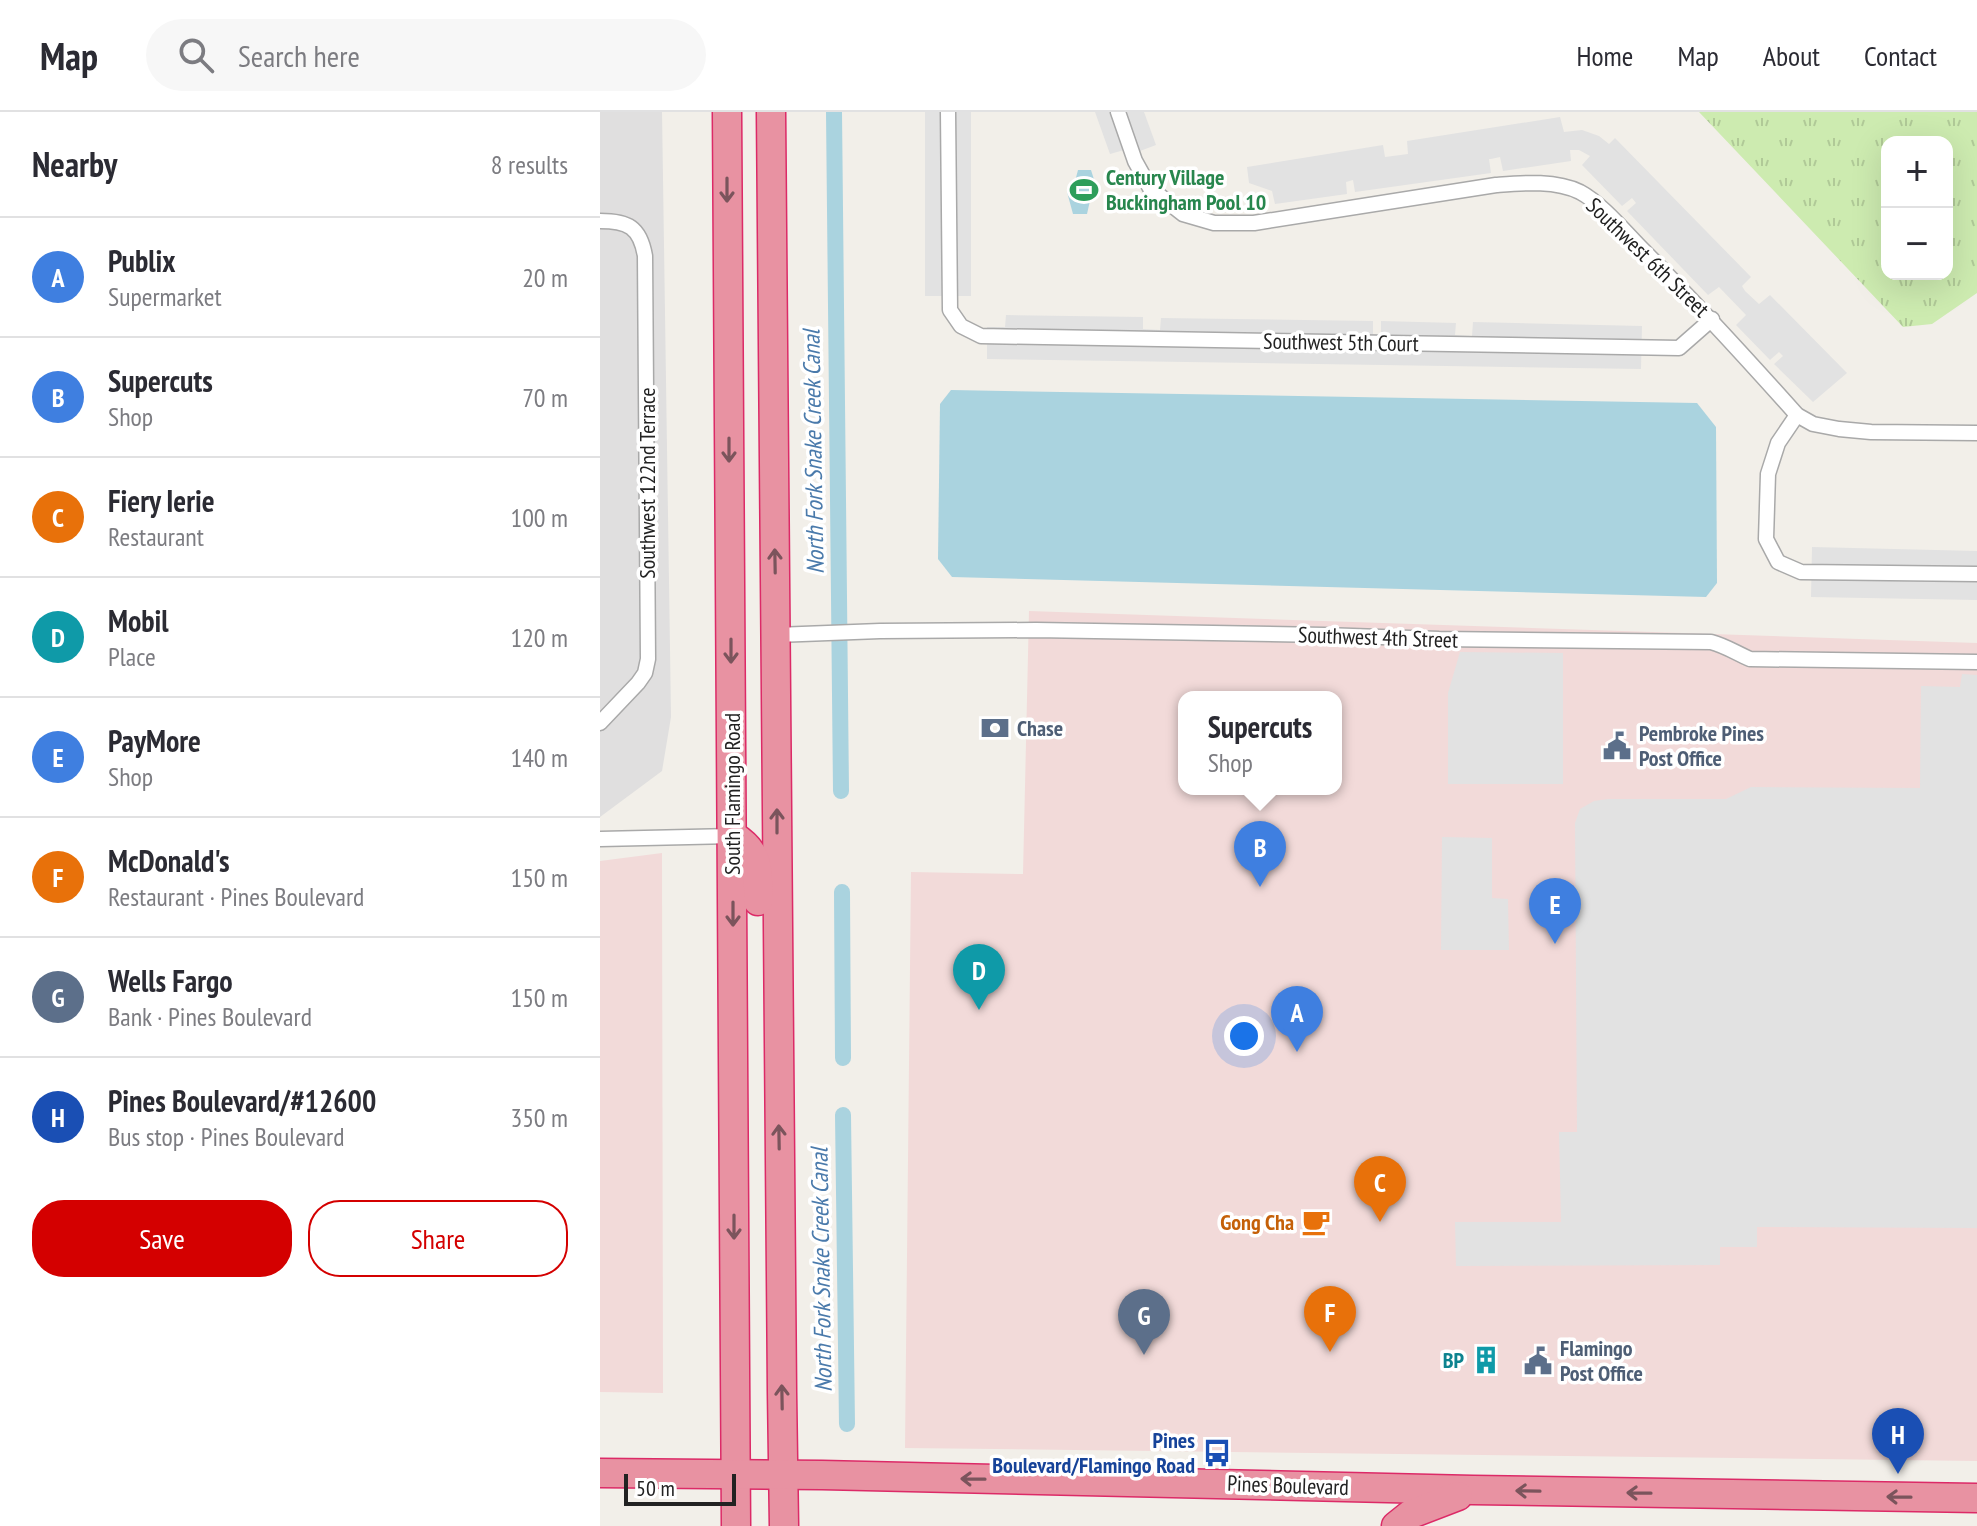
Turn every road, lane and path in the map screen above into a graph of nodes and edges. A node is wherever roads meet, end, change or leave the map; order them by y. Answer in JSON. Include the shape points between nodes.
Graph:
{"nodes":[{"id":1,"x":727,"y":112,"type":"edge"},
{"id":2,"x":771,"y":112,"type":"edge"},
{"id":3,"x":948,"y":112,"type":"edge"},
{"id":4,"x":1118,"y":112,"type":"edge"},
{"id":5,"x":600,"y":221,"type":"edge"},
{"id":6,"x":1712,"y":319,"type":"junction"},
{"id":7,"x":1797,"y":415,"type":"junction"},
{"id":8,"x":1977,"y":433,"type":"edge"},
{"id":9,"x":1977,"y":574,"type":"edge"},
{"id":10,"x":776,"y":635,"type":"junction"},
{"id":11,"x":1977,"y":662,"type":"edge"},
{"id":12,"x":600,"y":723,"type":"edge"},
{"id":13,"x":733,"y":836,"type":"junction"},
{"id":14,"x":600,"y":839,"type":"edge"},
{"id":15,"x":779,"y":1086,"type":"junction"},
{"id":16,"x":600,"y":1473,"type":"edge"},
{"id":17,"x":735,"y":1475,"type":"junction"},
{"id":18,"x":784,"y":1475,"type":"junction"},
{"id":19,"x":1473,"y":1490,"type":"junction"},
{"id":20,"x":1977,"y":1498,"type":"edge"},
{"id":21,"x":736,"y":1526,"type":"edge"},
{"id":22,"x":784,"y":1526,"type":"edge"},
{"id":23,"x":1396,"y":1526,"type":"edge"}],
"edges":[{"from":1,"to":13,"type":"highway","name":"South Flamingo Road","one_way":true},
{"from":10,"to":2,"type":"highway","name":"South Flamingo Road","one_way":true},
{"from":3,"to":6,"type":"street","name":"Southwest 5th Court","via":[[950,310],[961,326],[981,336],[1679,348]]},
{"from":4,"to":6,"type":"street","name":"Southwest 6th Street","via":[[1150,188],[1183,214],[1214,223],[1254,223],[1496,185],[1552,184],[1580,192]]},
{"from":5,"to":12,"type":"street","name":"Southwest 122nd Terrace","via":[[618,221],[634,229],[645,256],[648,659],[638,683]]},
{"from":6,"to":7,"type":"street","name":"Southwest 6th Street"},
{"from":7,"to":8,"type":"street","name":"Southwest 6th Street","via":[[1839,429]]},
{"from":7,"to":9,"type":"street","via":[[1778,443],[1768,474],[1766,539],[1778,562],[1801,572]]},
{"from":10,"to":11,"type":"street","name":"Southwest 4th Street","via":[[1036,630],[1711,642],[1750,659]]},
{"from":15,"to":10,"type":"highway","name":"South Flamingo Road","one_way":true},
{"from":13,"to":14,"type":"street"},
{"from":13,"to":15,"type":"highway","via":[[748,845],[758,866],[759,1033]]},
{"from":13,"to":17,"type":"highway","name":"South Flamingo Road","one_way":true},
{"from":18,"to":15,"type":"highway","name":"South Flamingo Road","one_way":true},
{"from":16,"to":17,"type":"highway","name":"Pines Boulevard"},
{"from":17,"to":18,"type":"highway","name":"Pines Boulevard"},
{"from":17,"to":21,"type":"highway","name":"South Flamingo Road"},
{"from":19,"to":18,"type":"highway","name":"Pines Boulevard","one_way":true},
{"from":18,"to":22,"type":"highway","name":"South Flamingo Road"},
{"from":20,"to":19,"type":"highway","name":"Pines Boulevard","one_way":true},
{"from":19,"to":23,"type":"highway","via":[[1411,1514]]}]}
